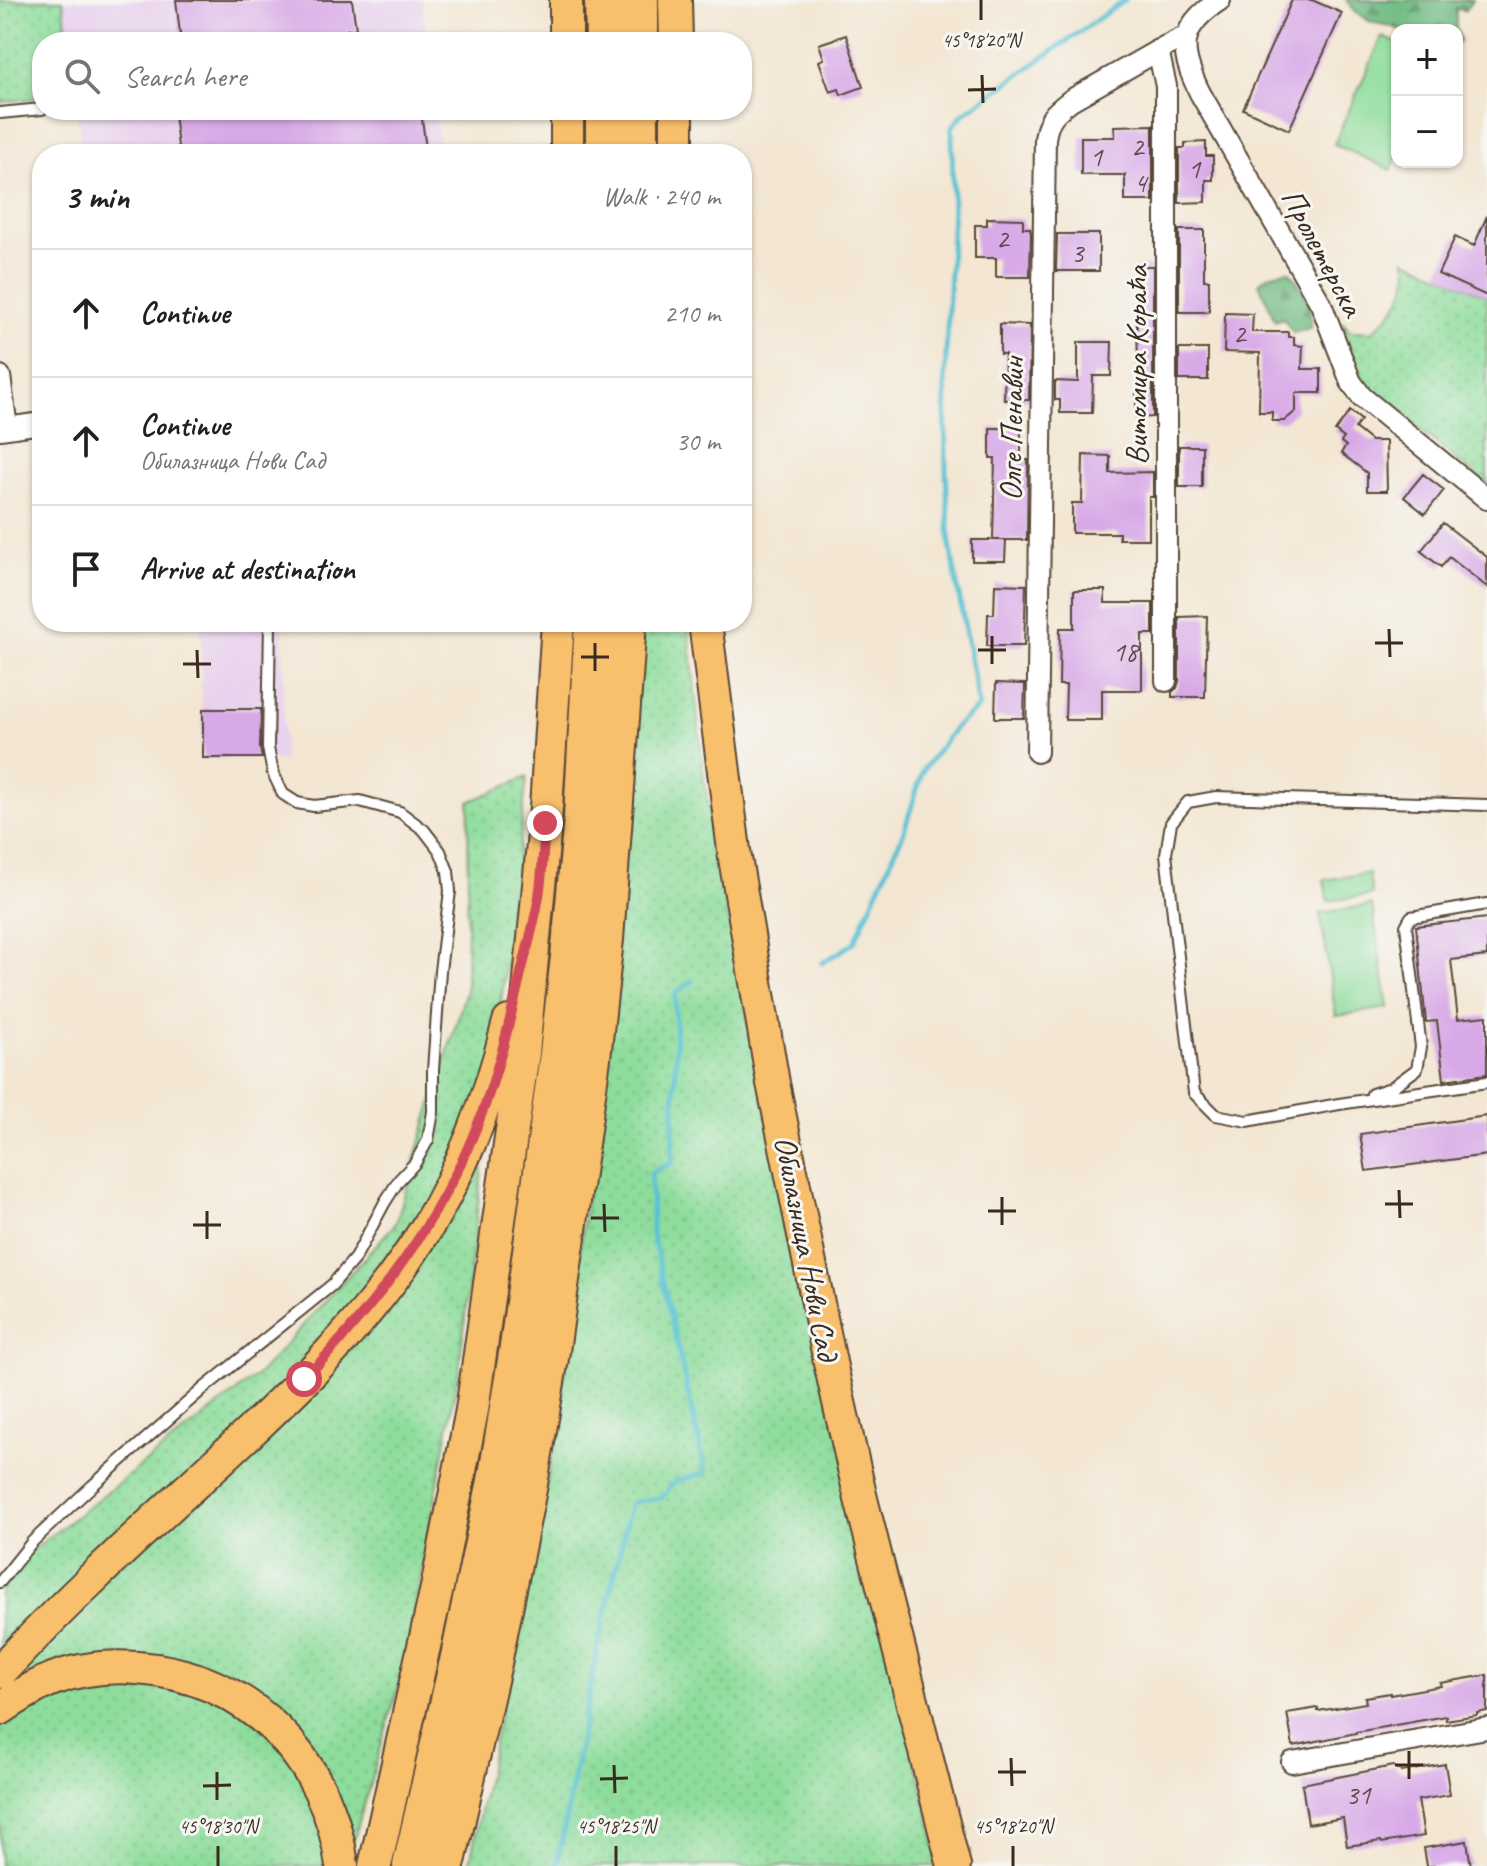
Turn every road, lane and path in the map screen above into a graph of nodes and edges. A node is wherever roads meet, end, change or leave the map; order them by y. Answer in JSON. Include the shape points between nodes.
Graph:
{"nodes":[{"id":1,"x":566,"y":0,"type":"edge"},
{"id":2,"x":604,"y":0,"type":"edge"},
{"id":3,"x":639,"y":0,"type":"edge"},
{"id":4,"x":675,"y":0,"type":"edge"},
{"id":5,"x":1220,"y":0,"type":"edge"},
{"id":6,"x":566,"y":32,"type":"edge"},
{"id":7,"x":605,"y":32,"type":"edge"},
{"id":8,"x":639,"y":32,"type":"edge"},
{"id":9,"x":676,"y":32,"type":"edge"},
{"id":10,"x":1187,"y":36,"type":"junction"},
{"id":11,"x":1158,"y":50,"type":"junction"},
{"id":12,"x":32,"y":110,"type":"edge"},
{"id":13,"x":0,"y":113,"type":"edge"},
{"id":14,"x":567,"y":120,"type":"edge"},
{"id":15,"x":605,"y":120,"type":"edge"},
{"id":16,"x":639,"y":120,"type":"edge"},
{"id":17,"x":677,"y":120,"type":"edge"},
{"id":18,"x":567,"y":144,"type":"edge"},
{"id":19,"x":605,"y":144,"type":"edge"},
{"id":20,"x":639,"y":144,"type":"edge"},
{"id":21,"x":677,"y":144,"type":"edge"},
{"id":22,"x":0,"y":376,"type":"edge"},
{"id":23,"x":32,"y":424,"type":"edge"},
{"id":24,"x":4,"y":428,"type":"edge"},
{"id":25,"x":1487,"y":499,"type":"edge"},
{"id":26,"x":270,"y":632,"type":"edge"},
{"id":27,"x":557,"y":632,"type":"edge"},
{"id":28,"x":593,"y":632,"type":"edge"},
{"id":29,"x":626,"y":632,"type":"edge"},
{"id":30,"x":706,"y":632,"type":"edge"},
{"id":31,"x":1166,"y":681,"type":"dead end"},
{"id":32,"x":1037,"y":752,"type":"dead end"},
{"id":33,"x":1487,"y":805,"type":"edge"},
{"id":34,"x":540,"y":894,"type":"junction"},
{"id":35,"x":1487,"y":904,"type":"edge"},
{"id":36,"x":1487,"y":1082,"type":"edge"},
{"id":37,"x":1339,"y":1104,"type":"junction"},
{"id":38,"x":0,"y":1582,"type":"edge"},
{"id":39,"x":0,"y":1672,"type":"edge"},
{"id":40,"x":0,"y":1709,"type":"edge"},
{"id":41,"x":1487,"y":1728,"type":"edge"},
{"id":42,"x":1292,"y":1762,"type":"dead end"},
{"id":43,"x":342,"y":1866,"type":"edge"},
{"id":44,"x":375,"y":1866,"type":"edge"},
{"id":45,"x":412,"y":1866,"type":"edge"},
{"id":46,"x":445,"y":1866,"type":"edge"},
{"id":47,"x":954,"y":1866,"type":"edge"}],
"edges":[{"from":1,"to":6,"type":"main road"},
{"from":2,"to":7,"type":"highway"},
{"from":3,"to":8,"type":"highway"},
{"from":4,"to":9,"type":"main road"},
{"from":5,"to":10,"type":"street","via":[[1197,18]]},
{"from":10,"to":11,"type":"street"},
{"from":10,"to":25,"type":"street","name":"Пролетерска","via":[[1186,62],[1192,77],[1321,304],[1351,382],[1362,397]]},
{"from":11,"to":31,"type":"street","name":"Витомира Кораћа","via":[[1166,86]]},
{"from":11,"to":32,"type":"street","name":"Олге Пенавин","via":[[1071,100],[1047,125]]},
{"from":12,"to":13,"type":"lane"},
{"from":14,"to":18,"type":"main road"},
{"from":15,"to":19,"type":"highway"},
{"from":16,"to":20,"type":"highway"},
{"from":17,"to":21,"type":"main road"},
{"from":22,"to":24,"type":"street"},
{"from":23,"to":24,"type":"street"},
{"from":26,"to":38,"type":"lane","via":[[268,748],[283,794],[314,806],[360,801],[400,812],[424,830],[448,871],[428,1140],[355,1258],[332,1285],[92,1486],[32,1542]]},
{"from":27,"to":34,"type":"main road"},
{"from":28,"to":45,"type":"highway","via":[[571,948],[518,1354],[494,1495]]},
{"from":29,"to":46,"type":"highway","via":[[604,939],[549,1358],[495,1648]]},
{"from":30,"to":47,"type":"main road","name":"Обилазница Нови Сад","via":[[735,858],[782,1128],[861,1499]]},
{"from":33,"to":37,"type":"lane","via":[[1216,797],[1188,802],[1171,823],[1166,854],[1194,1093],[1216,1115],[1247,1121]]},
{"from":34,"to":39,"type":"main road","via":[[499,1063],[481,1114],[444,1198],[408,1257],[335,1347]]},
{"from":34,"to":44,"type":"main road","via":[[472,1410]]},
{"from":35,"to":37,"type":"lane","via":[[1411,917],[1406,926],[1421,1047],[1417,1069],[1391,1088]]},
{"from":36,"to":37,"type":"lane"},
{"from":40,"to":43,"type":"main road","via":[[54,1679],[100,1669],[175,1672],[216,1687],[259,1714],[300,1757],[325,1799]]},
{"from":41,"to":42,"type":"street"}]}
